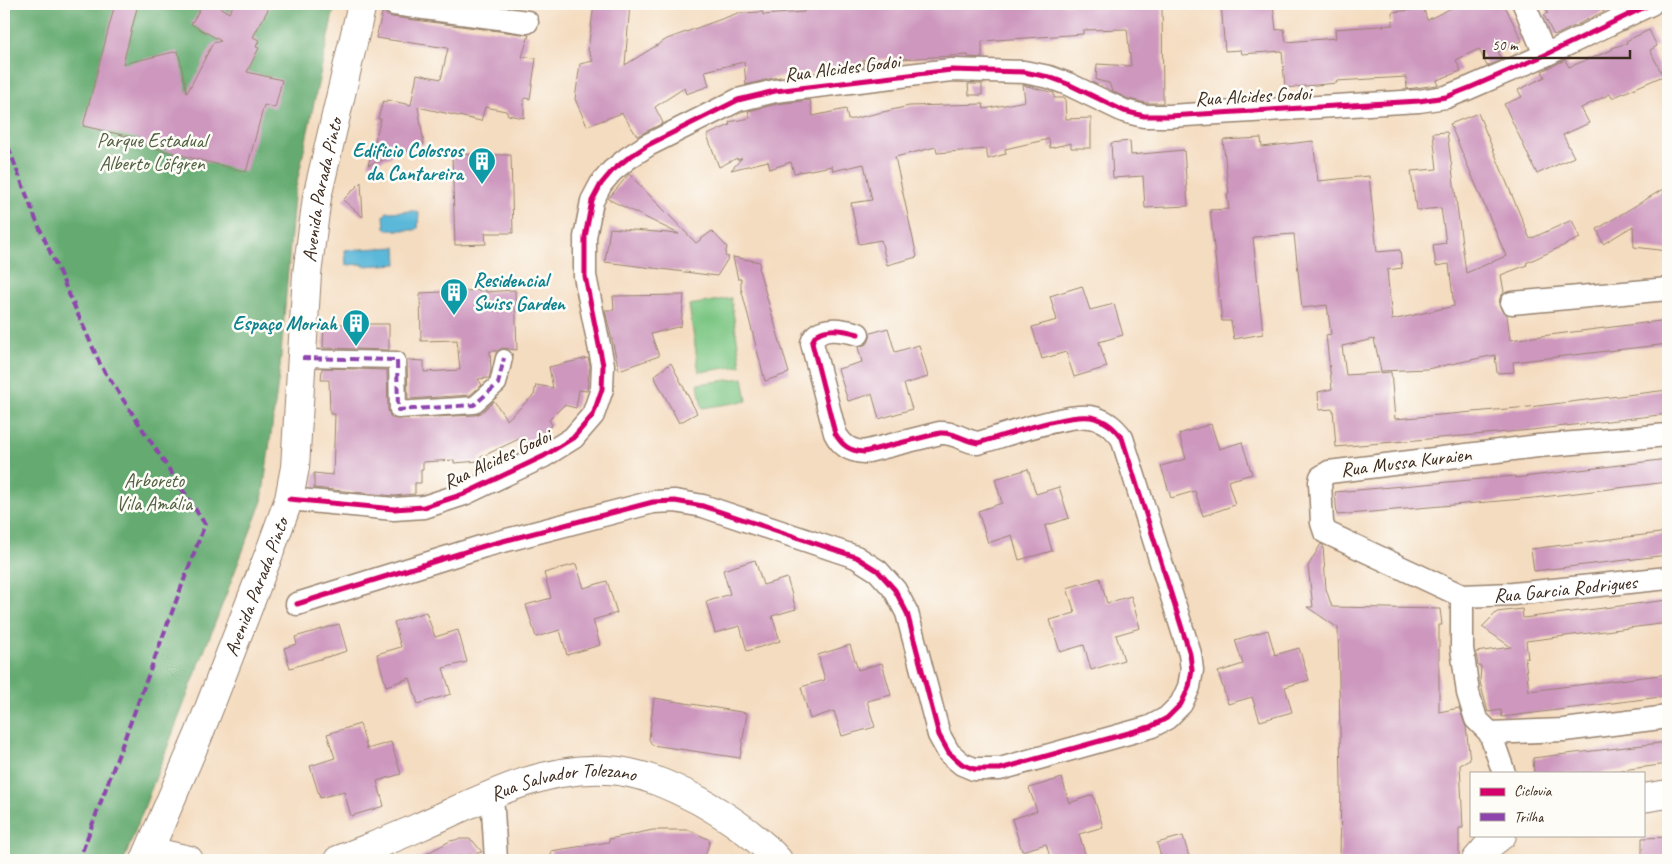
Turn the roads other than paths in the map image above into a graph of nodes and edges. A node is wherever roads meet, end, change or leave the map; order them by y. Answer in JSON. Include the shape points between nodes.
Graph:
{"nodes":[{"id":1,"x":362,"y":4,"type":"edge"},
{"id":2,"x":394,"y":4,"type":"edge"},
{"id":3,"x":1524,"y":4,"type":"edge"},
{"id":4,"x":1651,"y":4,"type":"edge"},
{"id":5,"x":527,"y":22,"type":"dead end"},
{"id":6,"x":1545,"y":55,"type":"junction"},
{"id":7,"x":1668,"y":289,"type":"edge"},
{"id":8,"x":1512,"y":304,"type":"dead end"},
{"id":9,"x":858,"y":334,"type":"dead end"},
{"id":10,"x":302,"y":358,"type":"junction"},
{"id":11,"x":504,"y":358,"type":"dead end"},
{"id":12,"x":1668,"y":435,"type":"edge"},
{"id":13,"x":289,"y":499,"type":"junction"},
{"id":14,"x":1668,"y":578,"type":"edge"},
{"id":15,"x":1462,"y":596,"type":"junction"},
{"id":16,"x":297,"y":604,"type":"dead end"},
{"id":17,"x":1668,"y":716,"type":"edge"},
{"id":18,"x":1490,"y":733,"type":"junction"},
{"id":19,"x":1504,"y":772,"type":"edge"},
{"id":20,"x":492,"y":794,"type":"junction"},
{"id":21,"x":1668,"y":794,"type":"edge"},
{"id":22,"x":1644,"y":798,"type":"edge"},
{"id":23,"x":1501,"y":836,"type":"edge"},
{"id":24,"x":147,"y":856,"type":"edge"},
{"id":25,"x":189,"y":860,"type":"edge"},
{"id":26,"x":338,"y":860,"type":"edge"},
{"id":27,"x":496,"y":860,"type":"edge"},
{"id":28,"x":778,"y":860,"type":"edge"},
{"id":29,"x":1476,"y":860,"type":"edge"}],
"edges":[{"from":1,"to":10,"type":"main road","name":"Avenida Parada Pinto","via":[[317,198],[307,274]]},
{"from":2,"to":5,"type":"street"},
{"from":3,"to":6,"type":"street"},
{"from":4,"to":6,"type":"street","name":"Rua Alcides Godoi"},
{"from":6,"to":13,"type":"street","name":"Rua Alcides Godoi","via":[[1446,97],[1170,116],[1144,116],[1124,111],[1049,76],[1024,72],[951,70],[775,91],[738,100],[628,158],[601,184],[592,201],[585,237],[585,276],[603,365],[602,389],[593,415],[573,438],[544,456],[464,494],[424,507],[394,509]]},
{"from":7,"to":8,"type":"street"},
{"from":9,"to":16,"type":"street","via":[[839,329],[823,331],[812,342],[835,433],[840,442],[856,452],[940,433],[956,434],[978,444],[1072,417],[1093,417],[1111,424],[1117,431],[1125,446],[1190,654],[1189,687],[1181,704],[1167,718],[1150,727],[1000,768],[974,769],[962,764],[949,753],[939,735],[907,613],[895,590],[878,571],[856,557],[703,506],[675,501],[653,502],[493,544]]},
{"from":10,"to":11,"type":"street","via":[[397,360],[398,410],[474,405],[498,384]]},
{"from":10,"to":13,"type":"main road","name":"Avenida Parada Pinto","via":[[295,466]]},
{"from":12,"to":15,"type":"street","name":"Rua Mussa Kuraien","via":[[1538,446],[1329,472],[1321,477],[1325,532]]},
{"from":13,"to":24,"type":"main road","name":"Avenida Parada Pinto","via":[[199,734]]},
{"from":14,"to":15,"type":"street","name":"Rua Garcia Rodrigues"},
{"from":15,"to":18,"type":"street","via":[[1462,648],[1468,693],[1476,719]]},
{"from":17,"to":18,"type":"street","via":[[1564,730]]},
{"from":18,"to":19,"type":"street"},
{"from":20,"to":26,"type":"main road","name":"Rua Salvador Tolezano"},
{"from":20,"to":27,"type":"street"},
{"from":20,"to":28,"type":"main road","name":"Rua Salvador Tolezano","via":[[567,772],[607,770],[647,777],[720,812]]},
{"from":21,"to":22,"type":"main road"},
{"from":23,"to":29,"type":"main road"},
{"from":24,"to":25,"type":"main road"}]}
